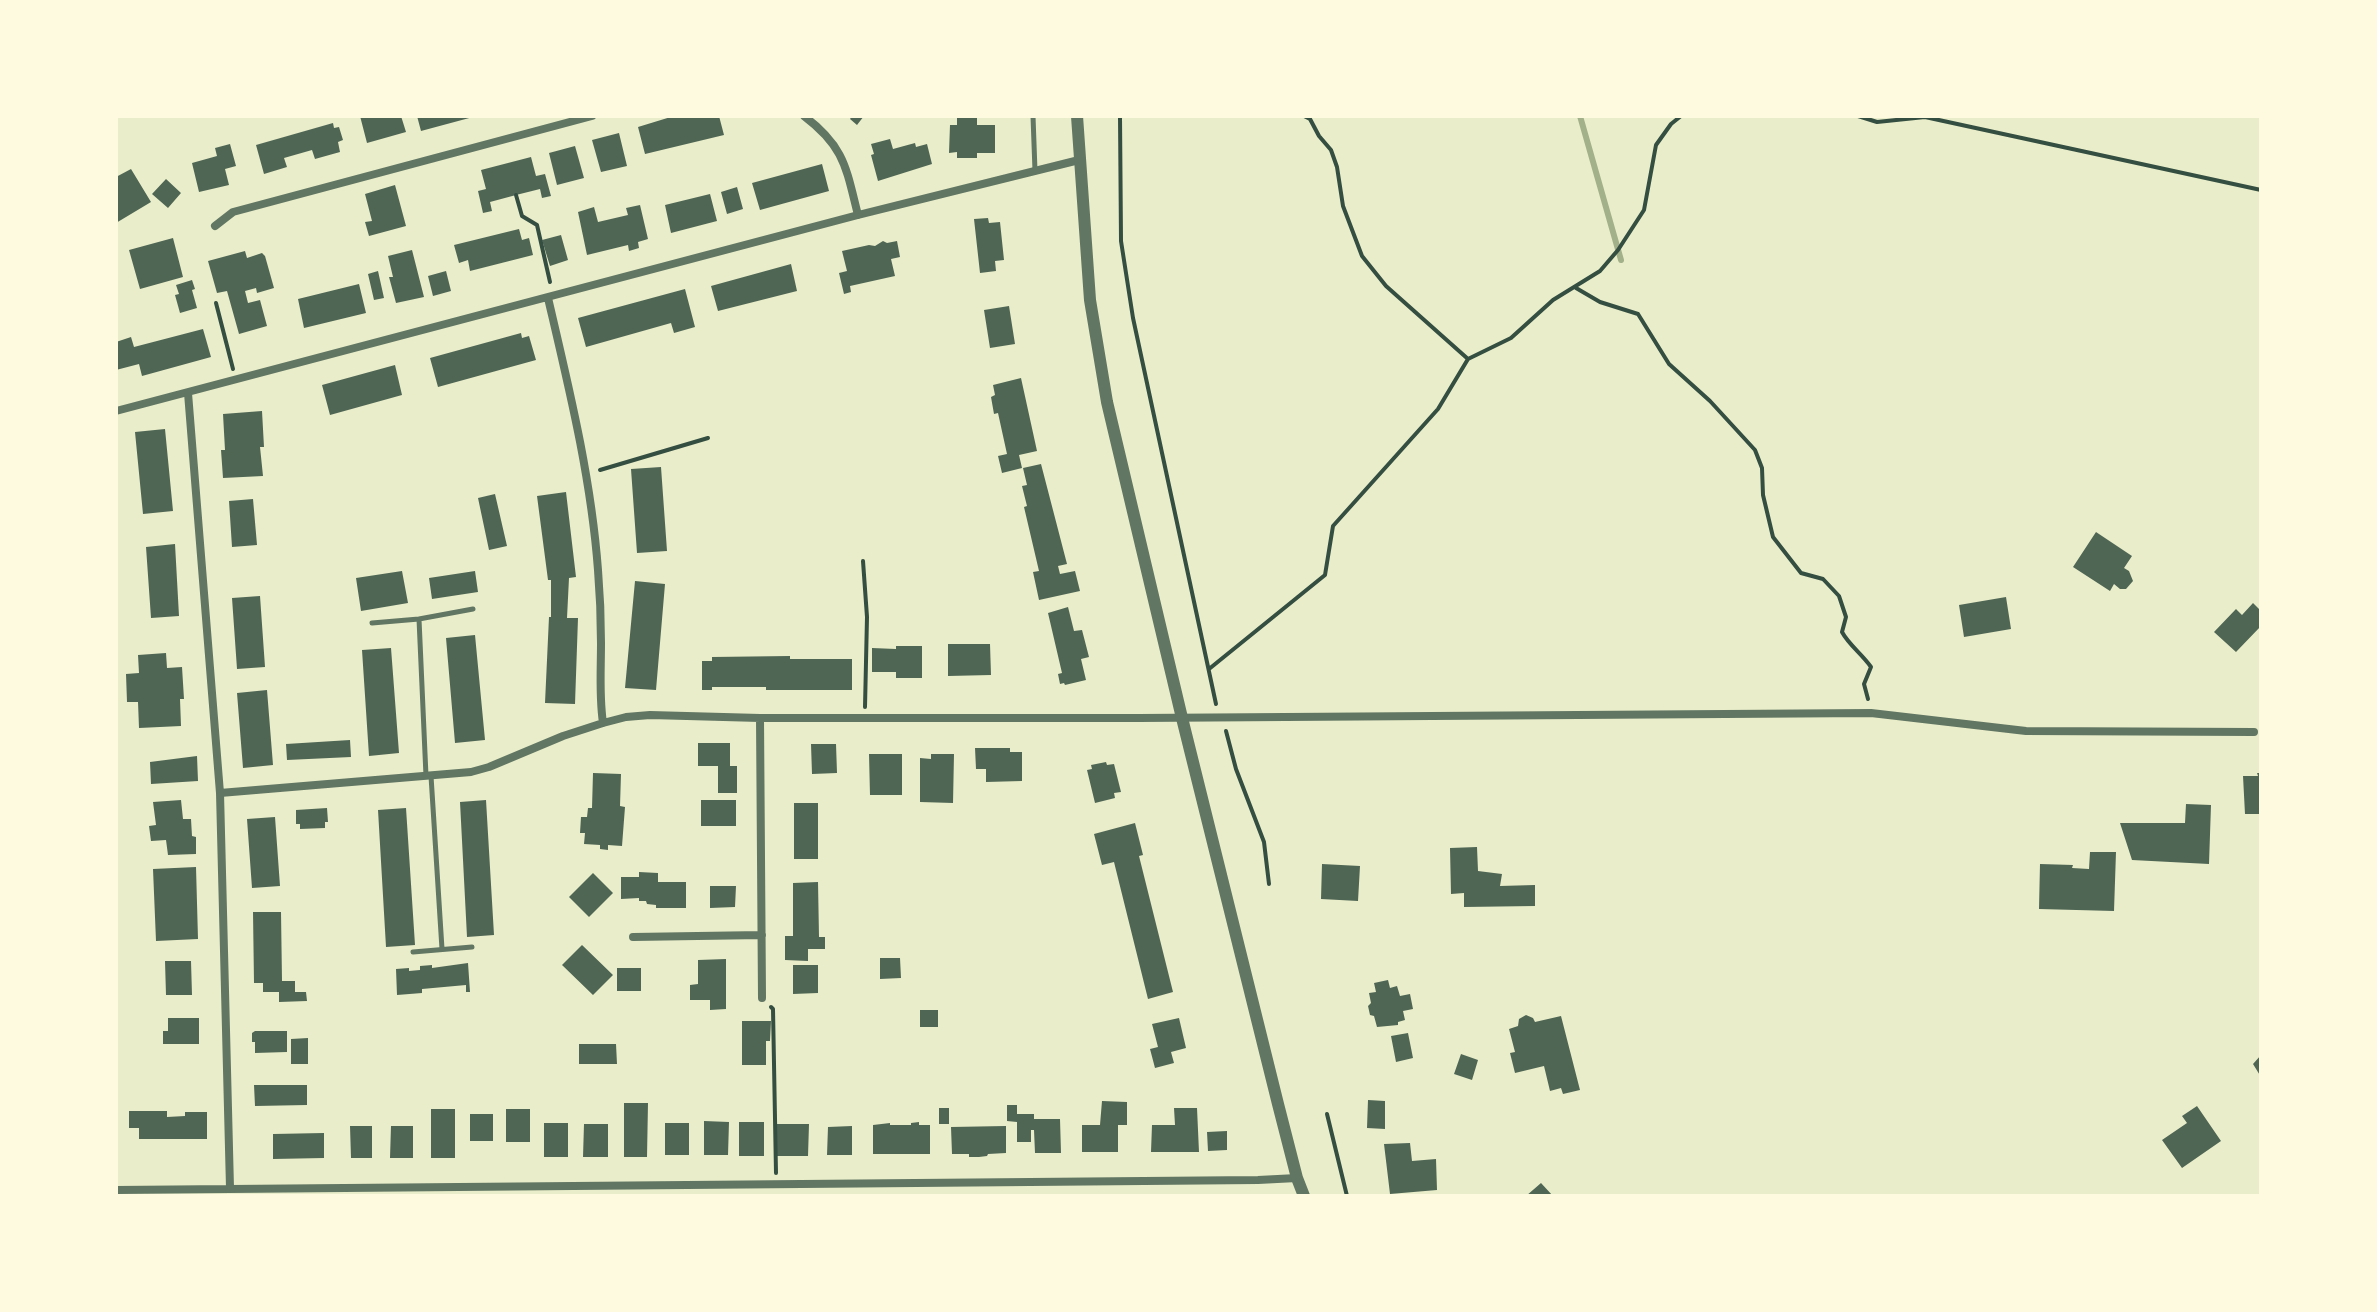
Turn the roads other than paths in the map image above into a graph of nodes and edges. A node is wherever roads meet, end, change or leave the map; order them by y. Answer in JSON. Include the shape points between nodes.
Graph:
{"nodes":[{"id":1,"x":592,"y":116,"type":"edge"},
{"id":2,"x":804,"y":116,"type":"edge"},
{"id":3,"x":1033,"y":116,"type":"edge"},
{"id":4,"x":1077,"y":116,"type":"edge"},
{"id":5,"x":1079,"y":160,"type":"junction"},
{"id":6,"x":1035,"y":172,"type":"junction"},
{"id":7,"x":858,"y":215,"type":"junction"},
{"id":8,"x":215,"y":226,"type":"dead end"},
{"id":9,"x":551,"y":297,"type":"junction"},
{"id":10,"x":188,"y":393,"type":"junction"},
{"id":11,"x":116,"y":411,"type":"edge"},
{"id":12,"x":473,"y":609,"type":"dead end"},
{"id":13,"x":419,"y":619,"type":"junction"},
{"id":14,"x":372,"y":623,"type":"dead end"},
{"id":15,"x":760,"y":718,"type":"junction"},
{"id":16,"x":1182,"y":718,"type":"junction"},
{"id":17,"x":603,"y":723,"type":"junction"},
{"id":18,"x":2261,"y":724,"type":"edge"},
{"id":19,"x":2254,"y":732,"type":"joint"},
{"id":20,"x":429,"y":777,"type":"junction"},
{"id":21,"x":220,"y":793,"type":"junction"},
{"id":22,"x":762,"y":935,"type":"junction"},
{"id":23,"x":633,"y":937,"type":"dead end"},
{"id":24,"x":472,"y":947,"type":"dead end"},
{"id":25,"x":442,"y":949,"type":"junction"},
{"id":26,"x":413,"y":952,"type":"dead end"},
{"id":27,"x":762,"y":998,"type":"road end"},
{"id":28,"x":1297,"y":1178,"type":"junction"},
{"id":29,"x":230,"y":1188,"type":"junction"},
{"id":30,"x":116,"y":1190,"type":"edge"},
{"id":31,"x":1304,"y":1196,"type":"edge"}],
"edges":[{"from":1,"to":8,"type":"street","via":[[233,212]]},
{"from":2,"to":7,"type":"street","via":[[842,157]]},
{"from":3,"to":6,"type":"lane"},
{"from":4,"to":5,"type":"street"},
{"from":5,"to":6,"type":"street"},
{"from":5,"to":16,"type":"street","via":[[1090,300],[1107,402]]},
{"from":6,"to":7,"type":"street"},
{"from":7,"to":9,"type":"street"},
{"from":9,"to":10,"type":"street"},
{"from":9,"to":17,"type":"street","via":[[578,424],[598,568]]},
{"from":10,"to":11,"type":"street"},
{"from":10,"to":21,"type":"street"},
{"from":12,"to":13,"type":"lane"},
{"from":13,"to":14,"type":"lane"},
{"from":13,"to":20,"type":"lane"},
{"from":15,"to":16,"type":"street"},
{"from":15,"to":17,"type":"street","via":[[650,715]]},
{"from":15,"to":22,"type":"street"},
{"from":16,"to":19,"type":"street","via":[[1871,713],[2026,731]]},
{"from":16,"to":28,"type":"street"},
{"from":17,"to":20,"type":"street","via":[[489,767]]},
{"from":18,"to":19,"type":"lane"},
{"from":20,"to":21,"type":"street"},
{"from":20,"to":25,"type":"lane"},
{"from":21,"to":29,"type":"street"},
{"from":22,"to":23,"type":"street"},
{"from":22,"to":27,"type":"street"},
{"from":24,"to":25,"type":"lane"},
{"from":25,"to":26,"type":"lane"},
{"from":28,"to":29,"type":"street"},
{"from":28,"to":31,"type":"street"},
{"from":29,"to":30,"type":"street"}]}
